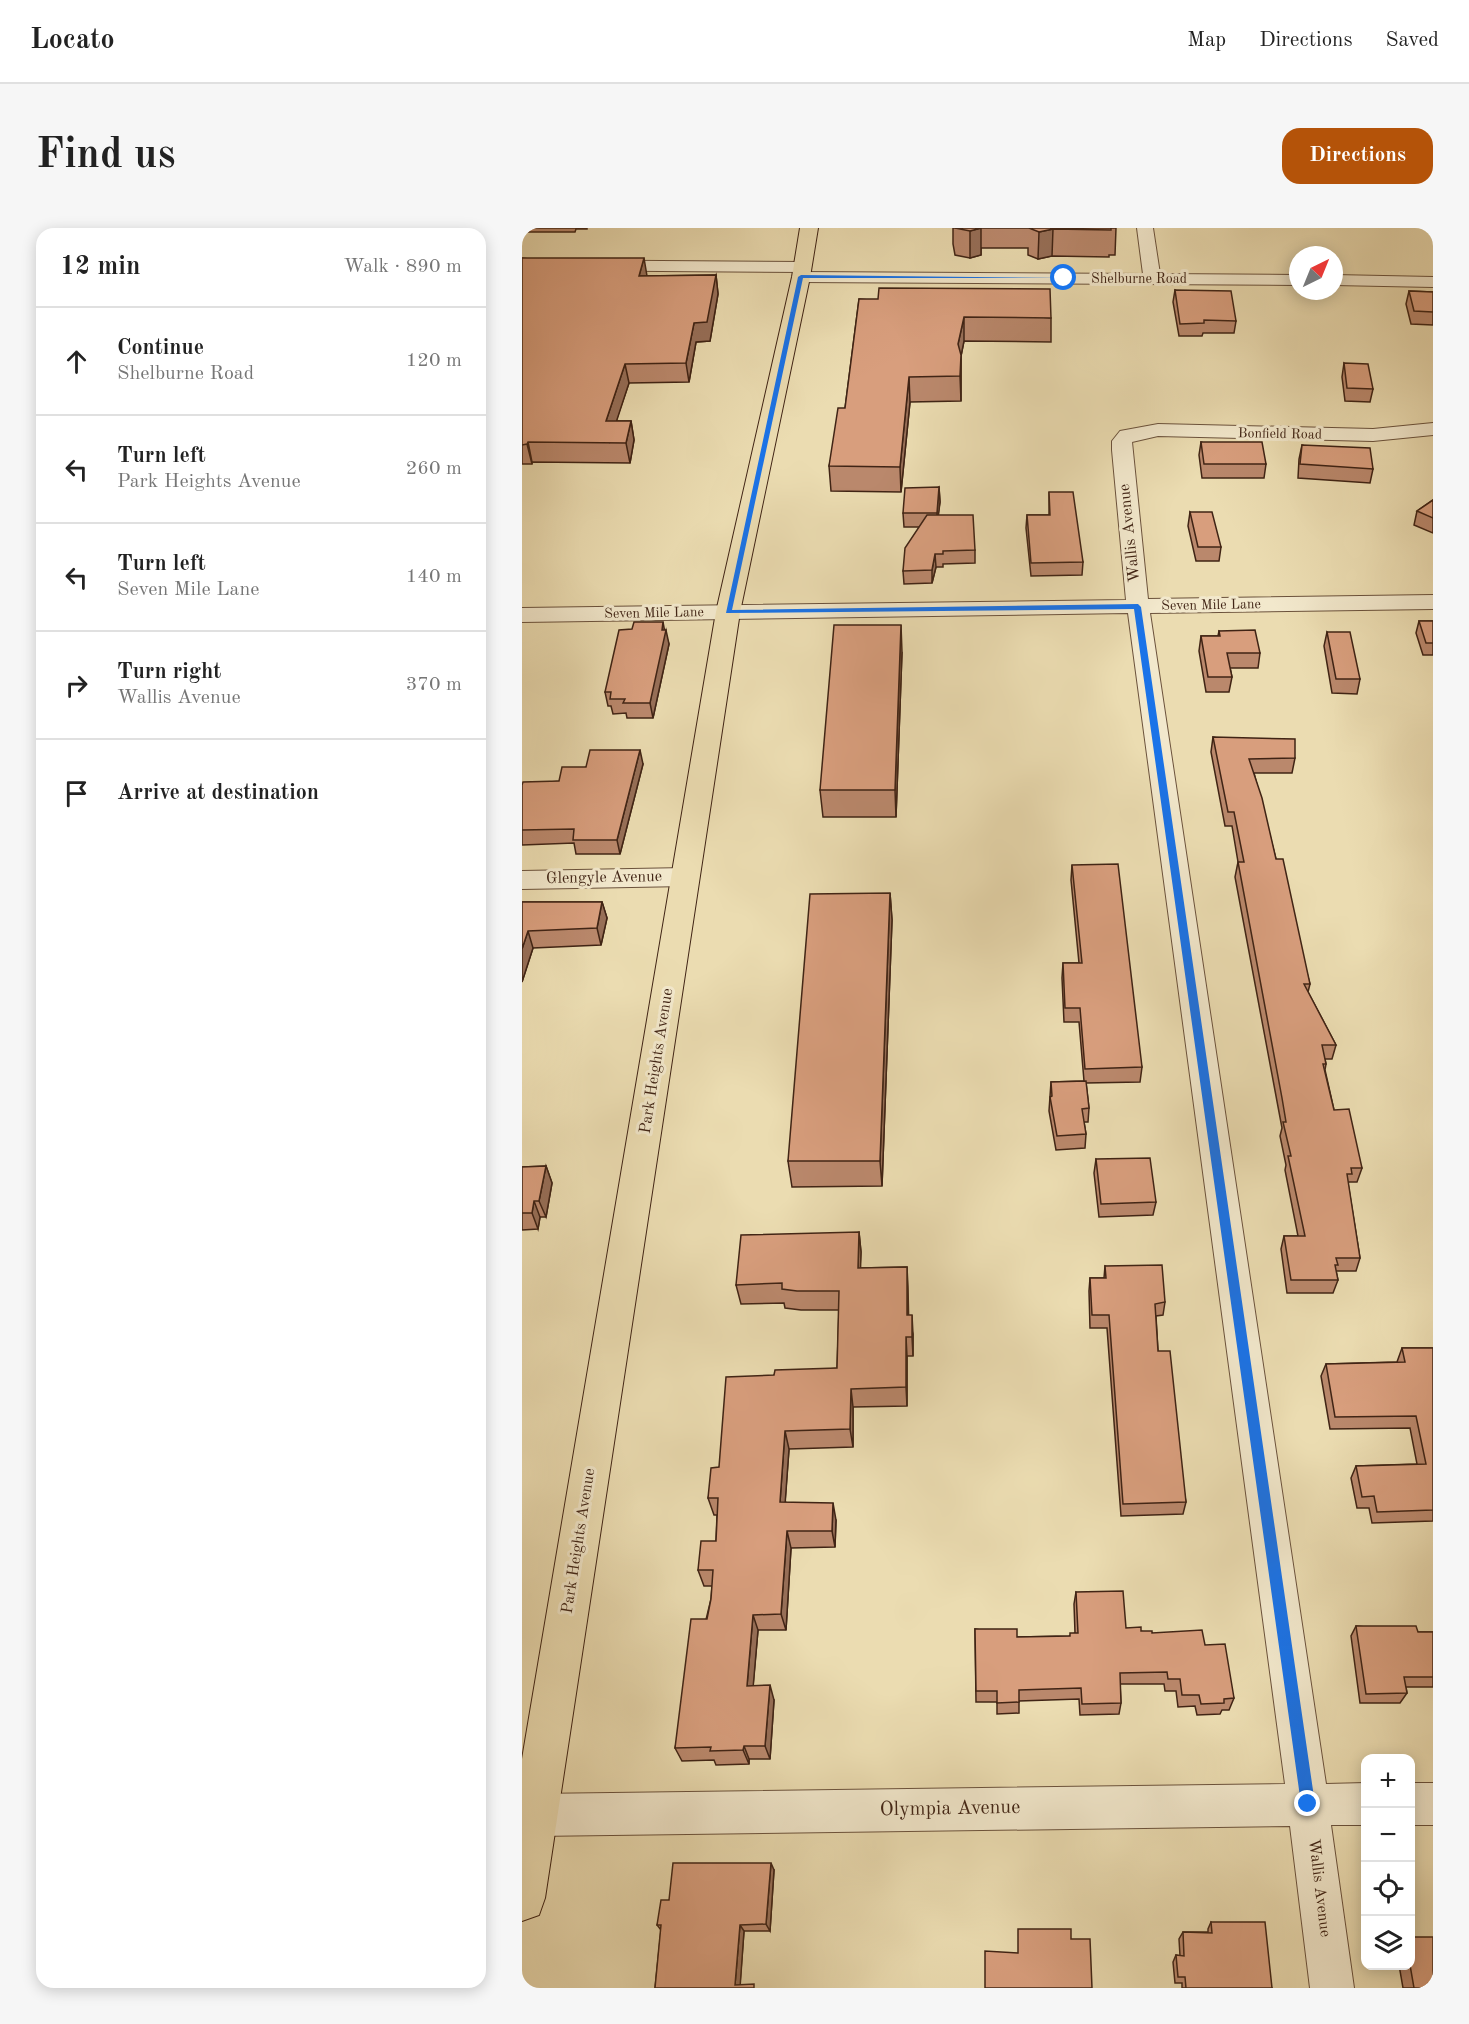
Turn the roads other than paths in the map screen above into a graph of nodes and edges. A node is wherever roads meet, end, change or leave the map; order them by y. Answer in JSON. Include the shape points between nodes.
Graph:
{"nodes":[{"id":1,"x":809,"y":228,"type":"edge"},
{"id":2,"x":1145,"y":228,"type":"edge"},
{"id":3,"x":522,"y":266,"type":"edge"},
{"id":4,"x":801,"y":272,"type":"junction"},
{"id":5,"x":1152,"y":279,"type":"junction"},
{"id":6,"x":1289,"y":280,"type":"edge"},
{"id":7,"x":1343,"y":280,"type":"edge"},
{"id":8,"x":1433,"y":282,"type":"edge"},
{"id":9,"x":1433,"y":429,"type":"edge"},
{"id":10,"x":1127,"y":435,"type":"joint"},
{"id":11,"x":1433,"y":602,"type":"edge"},
{"id":12,"x":1138,"y":607,"type":"junction"},
{"id":13,"x":728,"y":612,"type":"junction"},
{"id":14,"x":522,"y":615,"type":"edge"},
{"id":15,"x":686,"y":876,"type":"junction"},
{"id":16,"x":522,"y":880,"type":"edge"},
{"id":17,"x":1308,"y":1804,"type":"junction"},
{"id":18,"x":1361,"y":1804,"type":"edge"},
{"id":19,"x":1415,"y":1804,"type":"edge"},
{"id":20,"x":1433,"y":1804,"type":"edge"},
{"id":21,"x":535,"y":1815,"type":"junction"},
{"id":22,"x":522,"y":1898,"type":"edge"},
{"id":23,"x":1332,"y":1988,"type":"edge"}],
"edges":[{"from":1,"to":4,"type":"main road","name":"Park Heights Avenue"},
{"from":2,"to":5,"type":"street"},
{"from":3,"to":4,"type":"street","name":"Shelburne Road"},
{"from":4,"to":5,"type":"street","name":"Shelburne Road"},
{"from":4,"to":13,"type":"main road","name":"Park Heights Avenue"},
{"from":5,"to":6,"type":"street","name":"Shelburne Road"},
{"from":7,"to":8,"type":"street"},
{"from":9,"to":10,"type":"street","name":"Bonfield Road","via":[[1373,435],[1158,430]]},
{"from":10,"to":12,"type":"street","name":"Wallis Avenue","via":[[1122,450]]},
{"from":11,"to":12,"type":"street","name":"Seven Mile Lane"},
{"from":12,"to":13,"type":"street","name":"Seven Mile Lane"},
{"from":12,"to":17,"type":"street","name":"Wallis Avenue"},
{"from":13,"to":14,"type":"street","name":"Seven Mile Lane"},
{"from":13,"to":15,"type":"main road","name":"Park Heights Avenue"},
{"from":15,"to":16,"type":"street","name":"Glengyle Avenue"},
{"from":15,"to":21,"type":"main road","name":"Park Heights Avenue"},
{"from":17,"to":18,"type":"street","name":"Olympia Avenue"},
{"from":17,"to":21,"type":"street","name":"Olympia Avenue"},
{"from":17,"to":23,"type":"street","name":"Wallis Avenue"},
{"from":19,"to":20,"type":"street"},
{"from":21,"to":22,"type":"main road","name":"Park Heights Avenue"}]}
